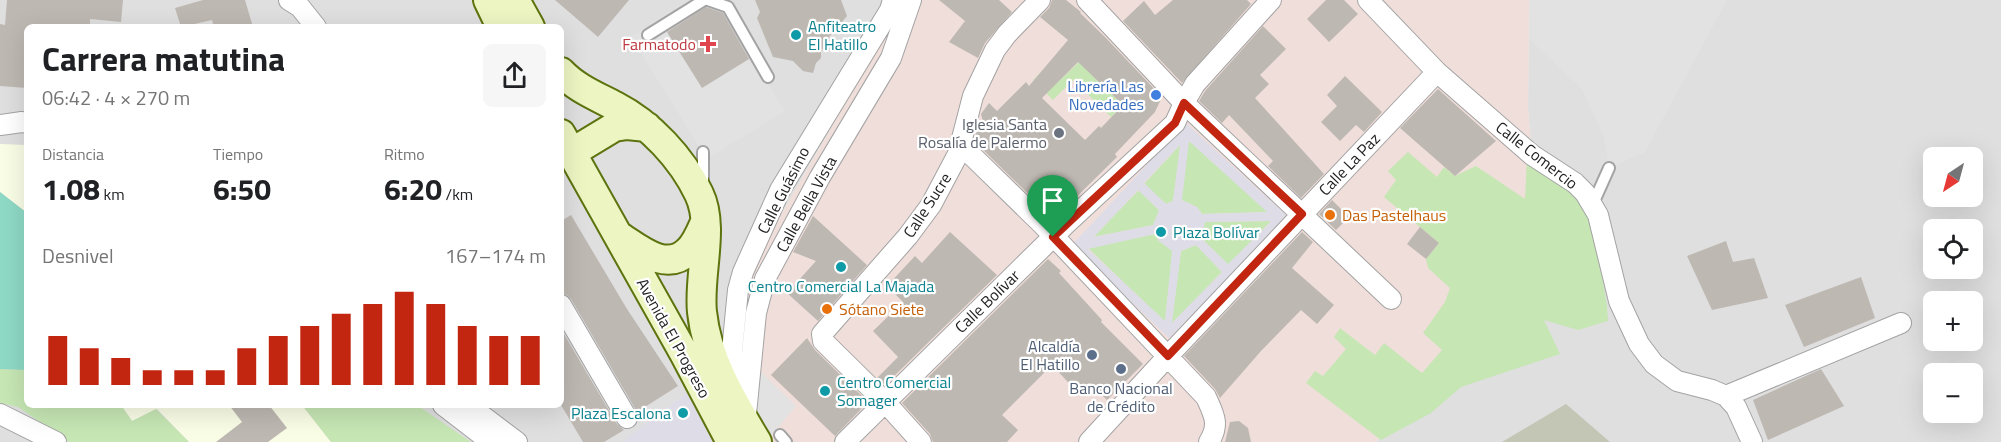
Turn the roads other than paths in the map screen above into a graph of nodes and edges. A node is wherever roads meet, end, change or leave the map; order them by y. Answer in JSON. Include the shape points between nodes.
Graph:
{"nodes":[{"id":1,"x":289,"y":0,"type":"edge"},
{"id":2,"x":488,"y":0,"type":"edge"},
{"id":3,"x":515,"y":0,"type":"edge"},
{"id":4,"x":704,"y":0,"type":"edge"},
{"id":5,"x":708,"y":0,"type":"edge"},
{"id":6,"x":893,"y":0,"type":"edge"},
{"id":7,"x":911,"y":0,"type":"edge"},
{"id":8,"x":1040,"y":0,"type":"edge"},
{"id":9,"x":1087,"y":0,"type":"edge"},
{"id":10,"x":1271,"y":0,"type":"edge"},
{"id":11,"x":1368,"y":0,"type":"edge"},
{"id":12,"x":314,"y":24,"type":"edge"},
{"id":13,"x":500,"y":24,"type":"edge"},
{"id":14,"x":528,"y":24,"type":"edge"},
{"id":15,"x":648,"y":35,"type":"dead end"},
{"id":16,"x":1437,"y":72,"type":"junction"},
{"id":17,"x":564,"y":75,"type":"edge"},
{"id":18,"x":768,"y":77,"type":"dead end"},
{"id":19,"x":1184,"y":103,"type":"junction"},
{"id":20,"x":24,"y":124,"type":"edge"},
{"id":21,"x":0,"y":125,"type":"edge"},
{"id":22,"x":646,"y":127,"type":"junction"},
{"id":23,"x":961,"y":145,"type":"junction"},
{"id":24,"x":564,"y":149,"type":"edge"},
{"id":25,"x":703,"y":152,"type":"dead end"},
{"id":26,"x":1609,"y":168,"type":"dead end"},
{"id":27,"x":1592,"y":206,"type":"junction"},
{"id":28,"x":703,"y":209,"type":"junction"},
{"id":29,"x":1302,"y":214,"type":"junction"},
{"id":30,"x":617,"y":235,"type":"junction"},
{"id":31,"x":1053,"y":237,"type":"junction"},
{"id":32,"x":1391,"y":299,"type":"dead end"},
{"id":33,"x":564,"y":310,"type":"edge"},
{"id":34,"x":1900,"y":323,"type":"dead end"},
{"id":35,"x":1168,"y":356,"type":"junction"},
{"id":36,"x":1726,"y":396,"type":"junction"},
{"id":37,"x":885,"y":402,"type":"junction"},
{"id":38,"x":447,"y":408,"type":"edge"},
{"id":39,"x":472,"y":408,"type":"edge"},
{"id":40,"x":0,"y":414,"type":"edge"},
{"id":41,"x":627,"y":418,"type":"dead end"},
{"id":42,"x":747,"y":433,"type":"edge"},
{"id":43,"x":1746,"y":440,"type":"edge"},
{"id":44,"x":56,"y":442,"type":"edge"},
{"id":45,"x":491,"y":442,"type":"edge"},
{"id":46,"x":517,"y":442,"type":"edge"},
{"id":47,"x":845,"y":442,"type":"edge"},
{"id":48,"x":921,"y":442,"type":"edge"},
{"id":49,"x":1089,"y":442,"type":"edge"},
{"id":50,"x":1209,"y":442,"type":"edge"}],
"edges":[{"from":1,"to":12,"type":"street"},
{"from":2,"to":13,"type":"street"},
{"from":3,"to":14,"type":"street"},
{"from":4,"to":15,"type":"lane"},
{"from":5,"to":18,"type":"lane","via":[[728,8]]},
{"from":6,"to":42,"type":"street","name":"Calle Guásimo","via":[[780,190],[744,272],[736,314]]},
{"from":7,"to":42,"type":"street","name":"Calle Bella Vista","via":[[891,57],[765,279],[756,313]]},
{"from":8,"to":23,"type":"street","name":"Calle Sucre","via":[[995,50],[973,96]]},
{"from":9,"to":19,"type":"street"},
{"from":10,"to":19,"type":"street","name":"Calle Bolívar","via":[[1195,84]]},
{"from":11,"to":16,"type":"street","name":"Calle Comercio"},
{"from":16,"to":27,"type":"street","name":"Calle Comercio","via":[[1532,156],[1575,183]]},
{"from":16,"to":29,"type":"street","name":"Calle La Paz"},
{"from":17,"to":22,"type":"street"},
{"from":19,"to":29,"type":"street"},
{"from":19,"to":31,"type":"street","name":"Calle Bolívar","via":[[1175,123]]},
{"from":20,"to":21,"type":"street"},
{"from":22,"to":24,"type":"street","via":[[614,127]]},
{"from":22,"to":28,"type":"street","via":[[663,141]]},
{"from":23,"to":31,"type":"street"},
{"from":23,"to":37,"type":"street","name":"Calle Sucre","via":[[931,205],[822,334],[823,341]]},
{"from":24,"to":30,"type":"street","name":"Avenida El Progreso"},
{"from":25,"to":28,"type":"lane"},
{"from":26,"to":27,"type":"lane"},
{"from":27,"to":36,"type":"street","name":"Calle Comercio","via":[[1598,215],[1619,301],[1639,344],[1654,364],[1677,381]]},
{"from":28,"to":30,"type":"street","via":[[694,243],[678,258],[667,260],[647,254]]},
{"from":28,"to":42,"type":"street","name":"Avenida El Progreso","via":[[702,313],[717,367]]},
{"from":29,"to":32,"type":"street"},
{"from":29,"to":35,"type":"street","name":"Calle La Paz"},
{"from":30,"to":42,"type":"street","name":"Avenida El Progreso","via":[[685,355]]},
{"from":31,"to":35,"type":"street"},
{"from":31,"to":37,"type":"street","name":"Calle Bolívar"},
{"from":33,"to":41,"type":"street"},
{"from":34,"to":36,"type":"street"},
{"from":35,"to":49,"type":"street","name":"Calle La Paz"},
{"from":35,"to":50,"type":"street","via":[[1206,397],[1216,418]]},
{"from":36,"to":43,"type":"street","via":[[1736,407]]},
{"from":37,"to":47,"type":"street","name":"Calle Bolívar"},
{"from":37,"to":48,"type":"street"},
{"from":38,"to":45,"type":"street"},
{"from":39,"to":46,"type":"street"},
{"from":40,"to":44,"type":"street"}]}
